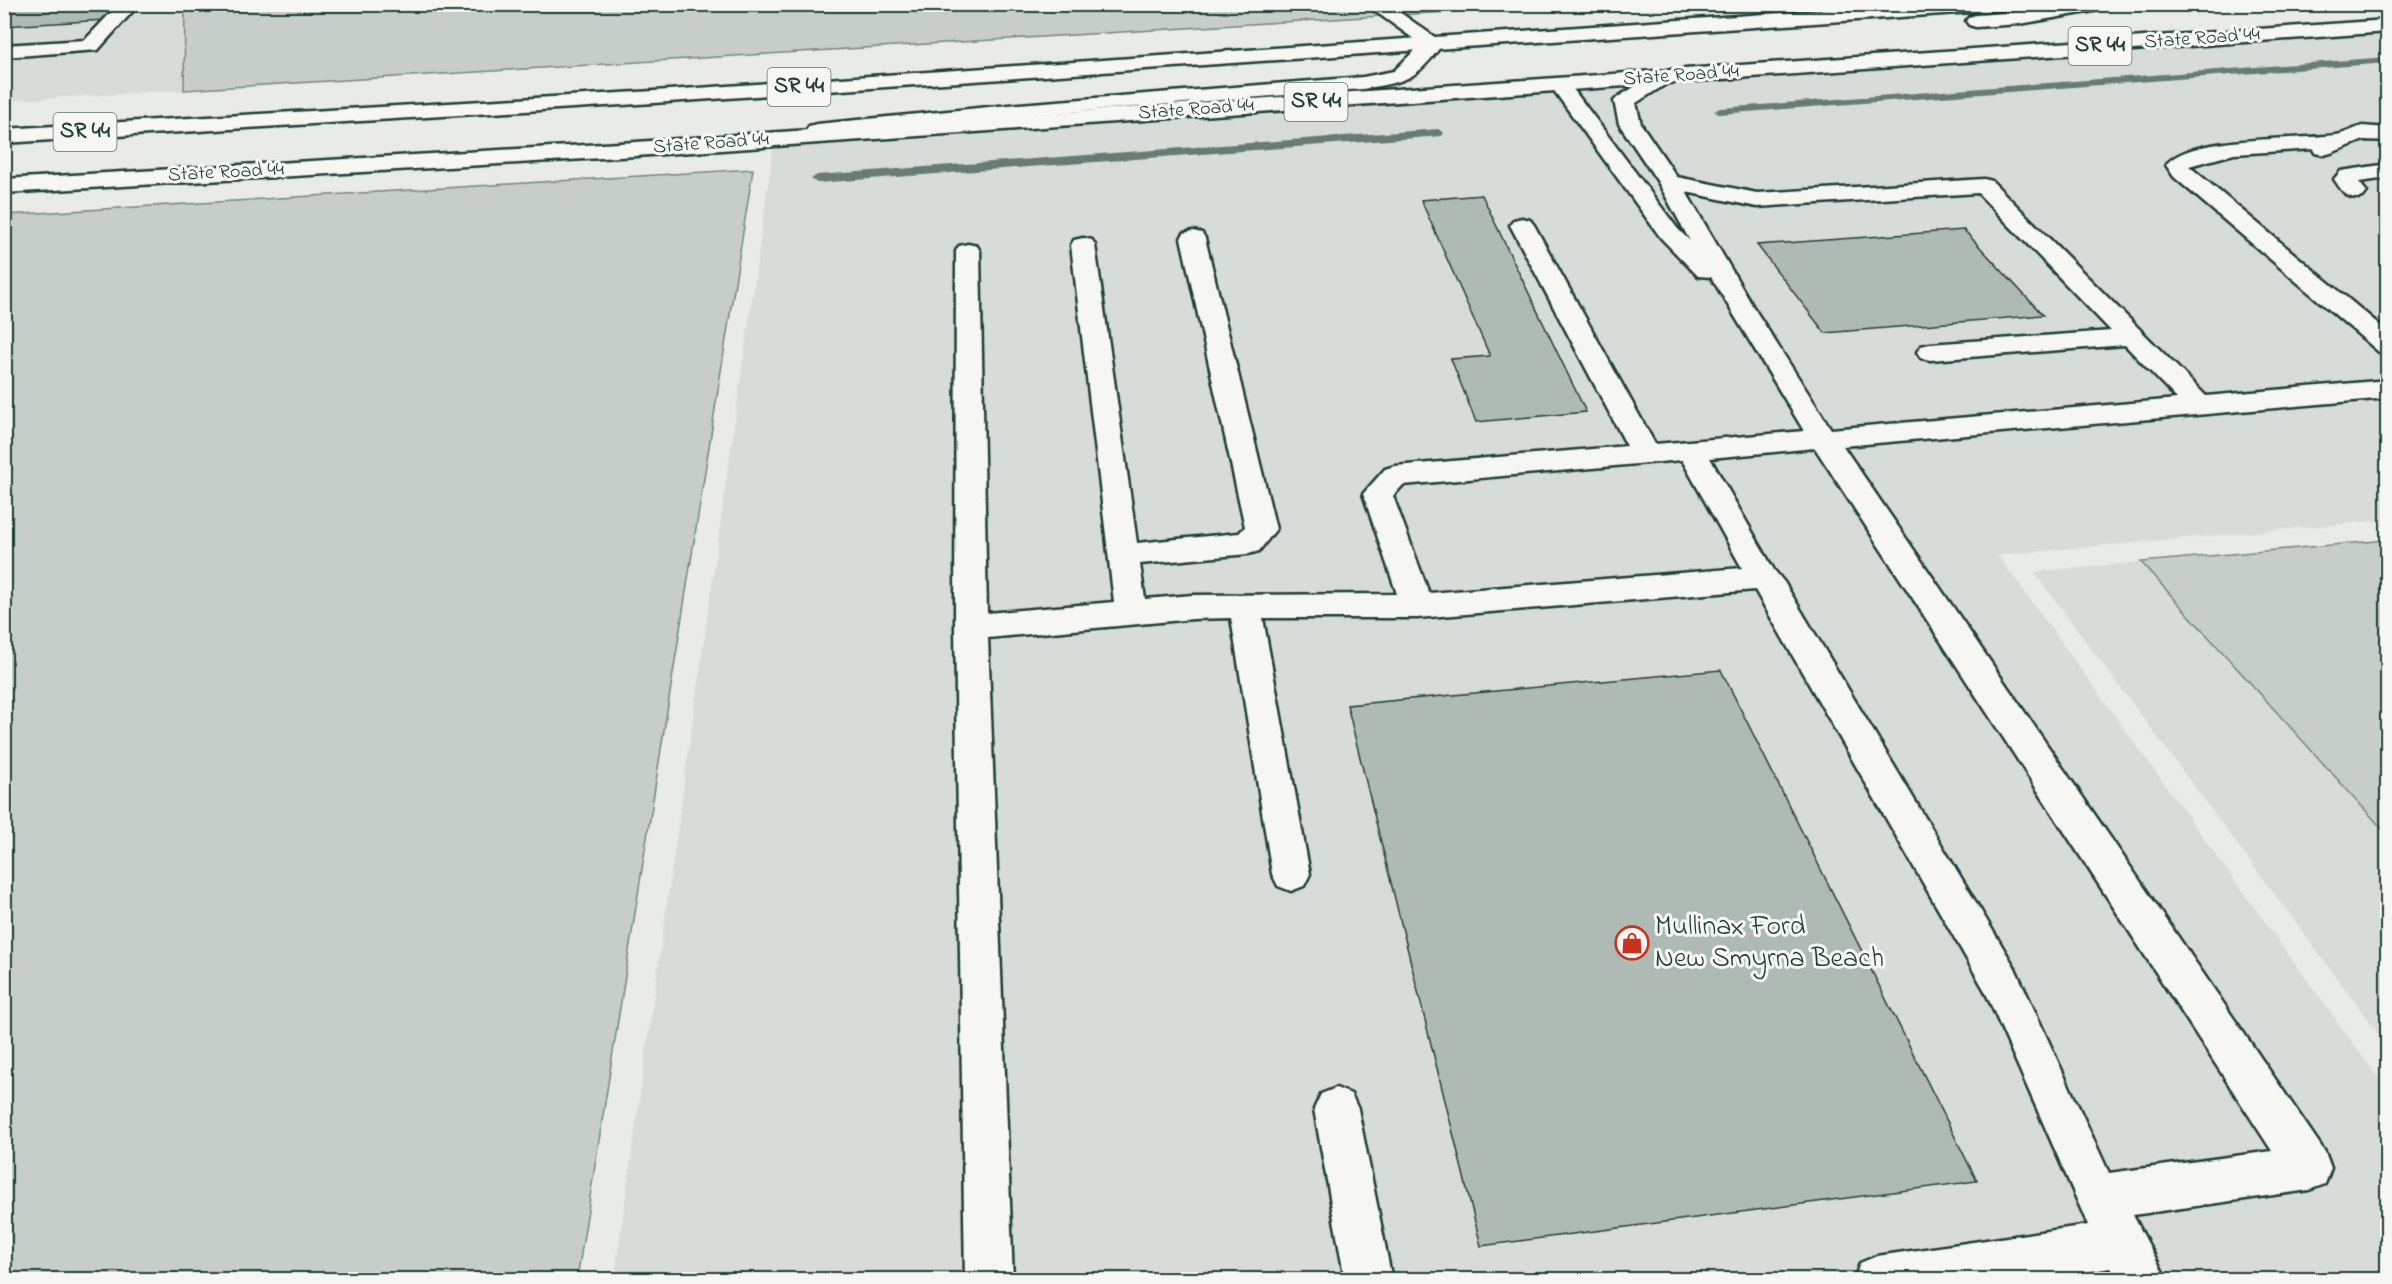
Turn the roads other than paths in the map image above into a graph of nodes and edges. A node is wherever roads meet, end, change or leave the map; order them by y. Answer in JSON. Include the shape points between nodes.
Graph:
{"nodes":[{"id":1,"x":130,"y":4,"type":"edge"},
{"id":2,"x":1374,"y":4,"type":"edge"},
{"id":3,"x":2001,"y":4,"type":"edge"},
{"id":4,"x":2099,"y":4,"type":"edge"},
{"id":5,"x":2388,"y":26,"type":"edge"},
{"id":6,"x":1433,"y":43,"type":"junction"},
{"id":7,"x":4,"y":51,"type":"edge"},
{"id":8,"x":1585,"y":51,"type":"dead end"},
{"id":9,"x":1562,"y":76,"type":"junction"},
{"id":10,"x":1664,"y":77,"type":"junction"},
{"id":11,"x":2388,"y":135,"type":"edge"},
{"id":12,"x":4,"y":136,"type":"edge"},
{"id":13,"x":673,"y":146,"type":"junction"},
{"id":14,"x":2388,"y":171,"type":"edge"},
{"id":15,"x":1669,"y":182,"type":"junction"},
{"id":16,"x":4,"y":186,"type":"edge"},
{"id":17,"x":2355,"y":192,"type":"dead end"},
{"id":18,"x":1522,"y":225,"type":"dead end"},
{"id":19,"x":1193,"y":238,"type":"dead end"},
{"id":20,"x":1083,"y":245,"type":"dead end"},
{"id":21,"x":968,"y":251,"type":"dead end"},
{"id":22,"x":1739,"y":305,"type":"junction"},
{"id":23,"x":2131,"y":337,"type":"junction"},
{"id":24,"x":2386,"y":342,"type":"edge"},
{"id":25,"x":1930,"y":352,"type":"dead end"},
{"id":26,"x":2388,"y":389,"type":"edge"},
{"id":27,"x":2199,"y":405,"type":"junction"},
{"id":28,"x":1822,"y":437,"type":"junction"},
{"id":29,"x":1691,"y":450,"type":"junction"},
{"id":30,"x":1646,"y":454,"type":"junction"},
{"id":31,"x":1123,"y":555,"type":"junction"},
{"id":32,"x":1763,"y":578,"type":"junction"},
{"id":33,"x":1245,"y":606,"type":"junction"},
{"id":34,"x":1417,"y":606,"type":"junction"},
{"id":35,"x":1131,"y":613,"type":"junction"},
{"id":36,"x":971,"y":627,"type":"junction"},
{"id":37,"x":1291,"y":874,"type":"dead end"},
{"id":38,"x":1336,"y":1109,"type":"dead end"},
{"id":39,"x":2097,"y":1197,"type":"junction"},
{"id":40,"x":2133,"y":1261,"type":"edge"},
{"id":41,"x":989,"y":1280,"type":"edge"},
{"id":42,"x":1369,"y":1280,"type":"edge"},
{"id":43,"x":1877,"y":1280,"type":"edge"}],
"edges":[{"from":1,"to":7,"type":"main road","via":[[91,46]]},
{"from":2,"to":6,"type":"main road"},
{"from":3,"to":6,"type":"main road","number":"SR 44"},
{"from":4,"to":8,"type":"main road","via":[[2020,18]]},
{"from":5,"to":10,"type":"main road","name":"State Road 44","number":"SR 44"},
{"from":6,"to":12,"type":"main road","number":"SR 44","via":[[678,96]]},
{"from":6,"to":13,"type":"main road","via":[[1401,76],[1363,82],[1019,110]]},
{"from":9,"to":10,"type":"main road","name":"State Road 44","number":"SR 44"},
{"from":9,"to":13,"type":"main road","name":"State Road 44","number":"SR 44"},
{"from":9,"to":22,"type":"main road","via":[[1669,233]]},
{"from":10,"to":15,"type":"main road","via":[[1625,101],[1630,124]]},
{"from":11,"to":24,"type":"main road","via":[[2362,133],[2311,152],[2196,157],[2177,165]]},
{"from":13,"to":16,"type":"main road","name":"State Road 44","number":"SR 44"},
{"from":14,"to":17,"type":"main road","via":[[2349,176],[2345,179]]},
{"from":15,"to":22,"type":"main road"},
{"from":15,"to":23,"type":"main road","via":[[1757,200],[1984,186]]},
{"from":18,"to":30,"type":"main road"},
{"from":19,"to":31,"type":"main road","via":[[1261,529],[1248,543]]},
{"from":20,"to":31,"type":"main road"},
{"from":21,"to":36,"type":"main road"},
{"from":22,"to":28,"type":"main road"},
{"from":23,"to":25,"type":"main road"},
{"from":23,"to":27,"type":"main road"},
{"from":26,"to":27,"type":"main road"},
{"from":27,"to":28,"type":"main road"},
{"from":28,"to":29,"type":"main road"},
{"from":28,"to":39,"type":"main road","via":[[2309,1168]]},
{"from":29,"to":30,"type":"main road"},
{"from":29,"to":32,"type":"main road"},
{"from":30,"to":34,"type":"main road","via":[[1395,476],[1378,494]]},
{"from":31,"to":35,"type":"main road"},
{"from":32,"to":34,"type":"main road"},
{"from":32,"to":39,"type":"main road","via":[[2000,979]]},
{"from":33,"to":34,"type":"main road"},
{"from":33,"to":35,"type":"main road"},
{"from":33,"to":37,"type":"main road"},
{"from":35,"to":36,"type":"main road"},
{"from":36,"to":41,"type":"main road"},
{"from":38,"to":42,"type":"main road"},
{"from":39,"to":40,"type":"main road"},
{"from":40,"to":43,"type":"main road"}]}
